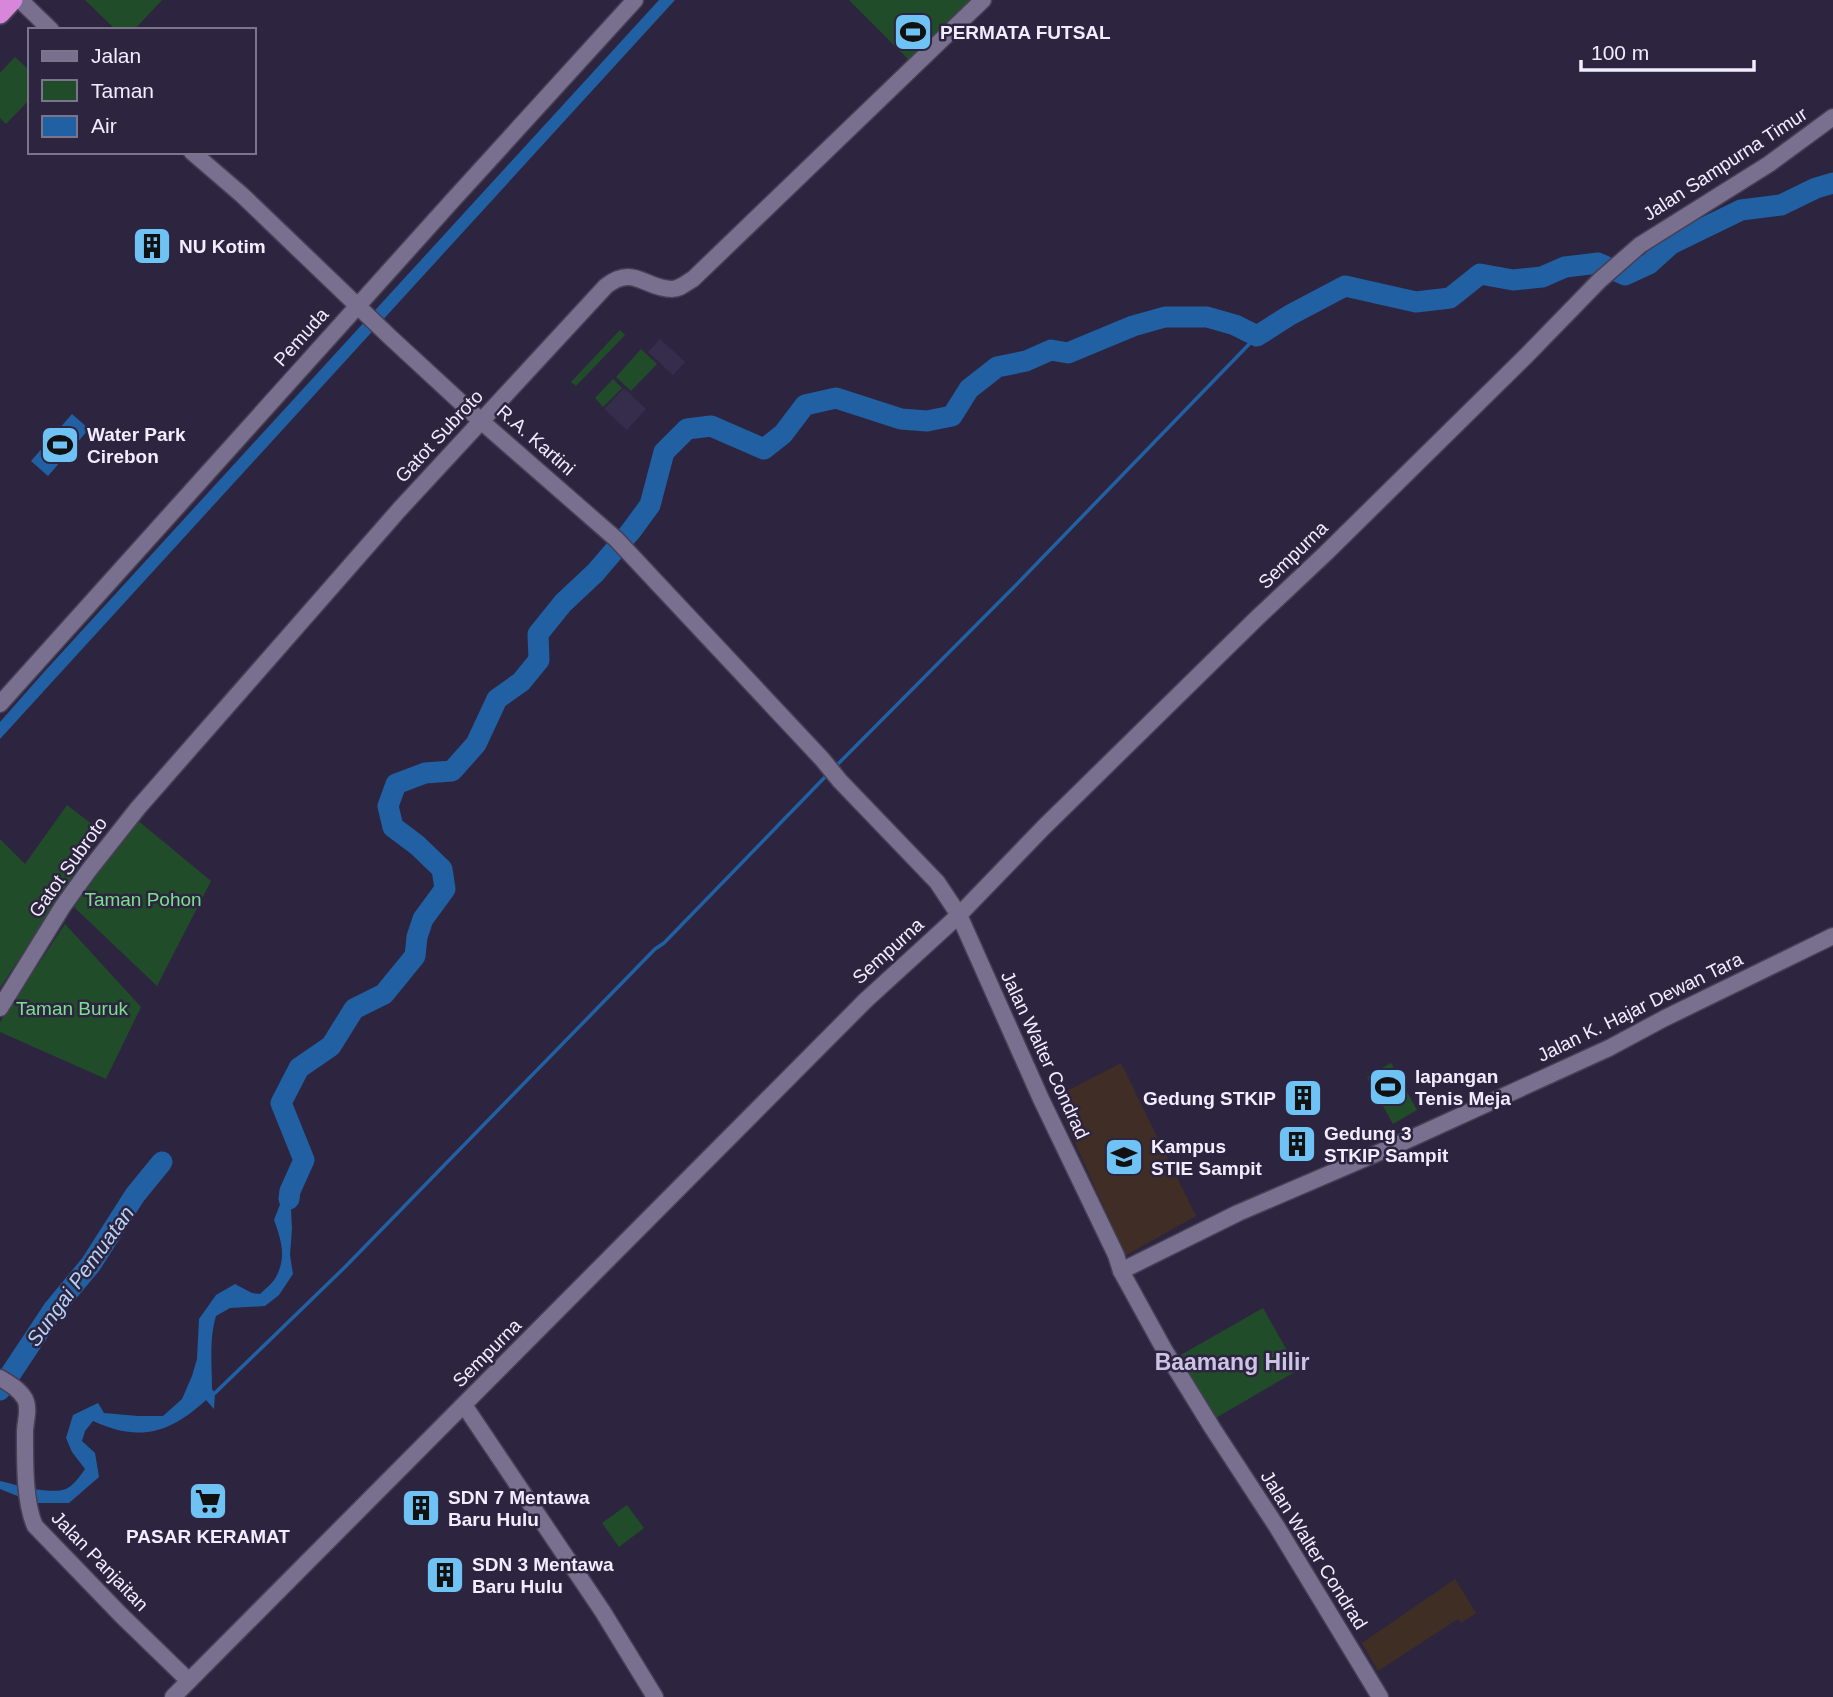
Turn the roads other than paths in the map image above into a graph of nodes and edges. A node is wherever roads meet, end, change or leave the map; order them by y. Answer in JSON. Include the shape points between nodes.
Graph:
{"nodes":[{"id":1,"x":13,"y":0,"type":"edge"},
{"id":2,"x":20,"y":0,"type":"edge"},
{"id":3,"x":635,"y":0,"type":"edge"},
{"id":4,"x":983,"y":0,"type":"edge"},
{"id":5,"x":0,"y":14,"type":"edge"},
{"id":6,"x":49,"y":28,"type":"edge"},
{"id":7,"x":1833,"y":117,"type":"edge"},
{"id":8,"x":194,"y":154,"type":"edge"},
{"id":9,"x":1640,"y":245,"type":"joint"},
{"id":10,"x":361,"y":309,"type":"junction"},
{"id":11,"x":481,"y":421,"type":"junction"},
{"id":12,"x":0,"y":704,"type":"edge"},
{"id":13,"x":831,"y":771,"type":"joint"},
{"id":14,"x":959,"y":915,"type":"junction"},
{"id":15,"x":1833,"y":936,"type":"edge"},
{"id":16,"x":0,"y":1007,"type":"edge"},
{"id":17,"x":1121,"y":1271,"type":"junction"},
{"id":18,"x":0,"y":1378,"type":"edge"},
{"id":19,"x":464,"y":1405,"type":"junction"},
{"id":20,"x":189,"y":1681,"type":"junction"},
{"id":21,"x":173,"y":1697,"type":"edge"},
{"id":22,"x":655,"y":1697,"type":"edge"},
{"id":23,"x":1380,"y":1697,"type":"edge"}],
"edges":[{"from":1,"to":5,"type":"highway"},
{"from":2,"to":6,"type":"street"},
{"from":3,"to":10,"type":"street","name":"Pemuda"},
{"from":4,"to":11,"type":"street","name":"Gatot Subroto","via":[[693,279],[674,289],[634,277],[615,279]]},
{"from":7,"to":9,"type":"street","name":"Jalan Sampurna Timur","via":[[1786,153]]},
{"from":8,"to":10,"type":"street","name":"R.A. Kartini"},
{"from":9,"to":14,"type":"street","name":"Sempurna"},
{"from":10,"to":11,"type":"street","name":"R.A. Kartini"},
{"from":10,"to":12,"type":"street","name":"Pemuda"},
{"from":11,"to":13,"type":"street","name":"R.A. Kartini","via":[[632,554]]},
{"from":11,"to":16,"type":"street","name":"Gatot Subroto","via":[[138,808],[64,906]]},
{"from":13,"to":14,"type":"street","name":"Jalan Walter Condrad","via":[[937,882]]},
{"from":14,"to":17,"type":"street","name":"Jalan Walter Condrad"},
{"from":14,"to":19,"type":"street","name":"Sempurna","via":[[866,1000]]},
{"from":15,"to":17,"type":"street","name":"Jalan K. Hajar Dewan Tara","via":[[1609,1048],[1238,1213]]},
{"from":17,"to":23,"type":"street","name":"Jalan Walter Condrad","via":[[1199,1407]]},
{"from":18,"to":20,"type":"street","name":"Jalan Panjaitan","via":[[14,1387],[27,1406],[26,1476],[35,1526]]},
{"from":19,"to":20,"type":"street","name":"Sempurna"},
{"from":19,"to":22,"type":"street"},
{"from":20,"to":21,"type":"street","name":"Sempurna"}]}
